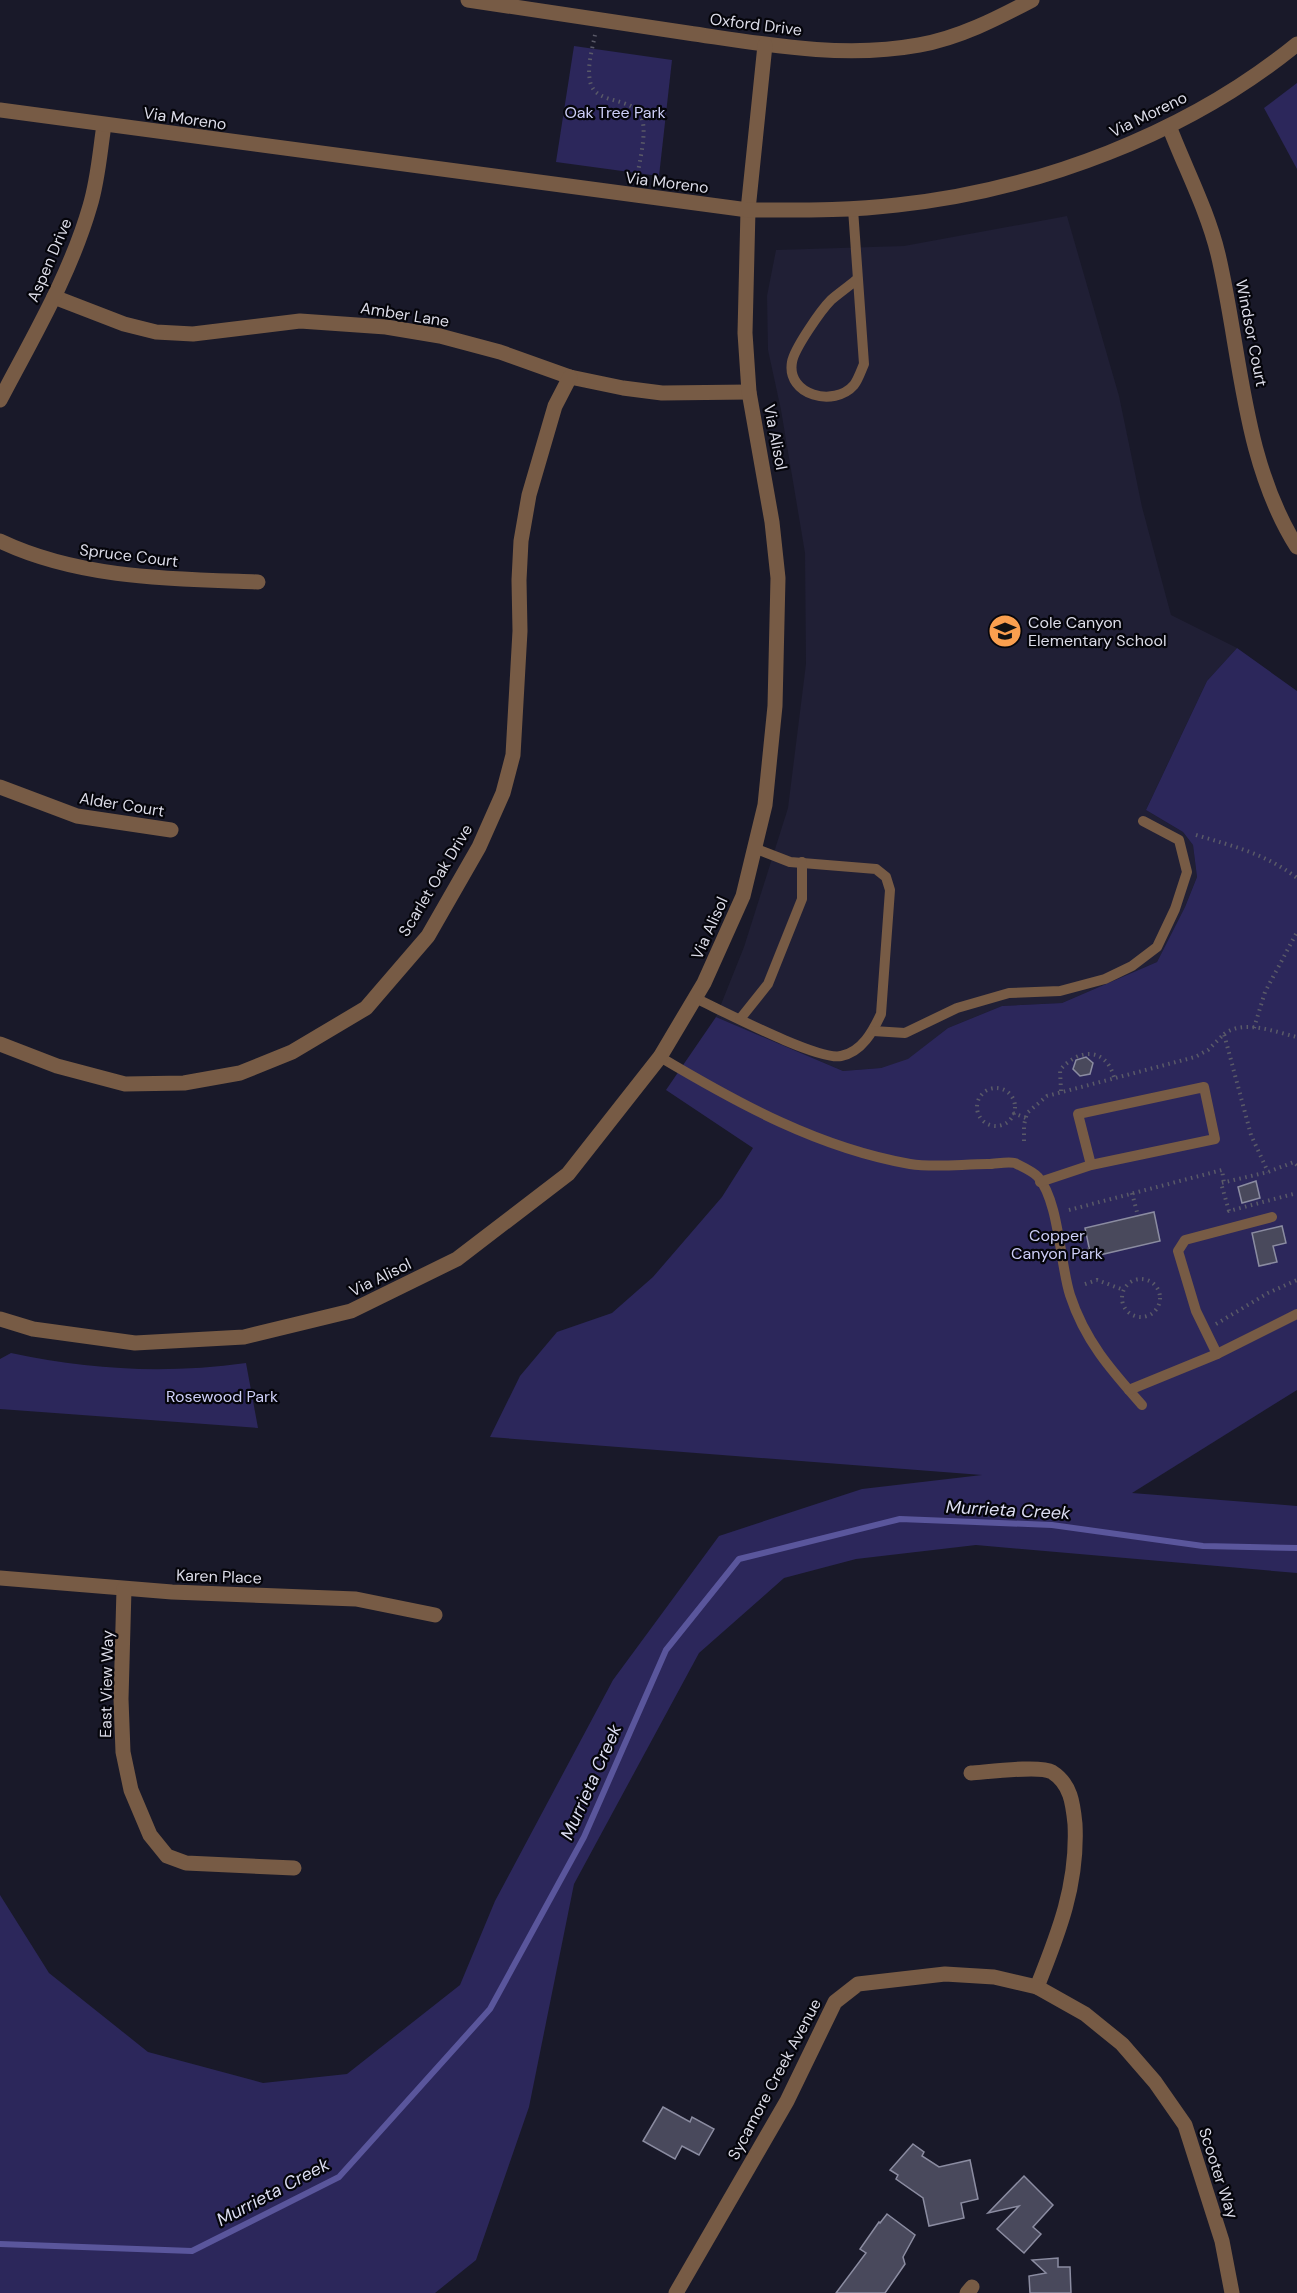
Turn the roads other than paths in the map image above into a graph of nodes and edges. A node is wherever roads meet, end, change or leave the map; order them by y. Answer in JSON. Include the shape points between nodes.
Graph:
{"nodes":[{"id":1,"x":468,"y":0,"type":"edge"},
{"id":2,"x":1032,"y":0,"type":"edge"},
{"id":3,"x":1297,"y":44,"type":"edge"},
{"id":4,"x":765,"y":45,"type":"junction"},
{"id":5,"x":0,"y":110,"type":"edge"},
{"id":6,"x":104,"y":125,"type":"junction"},
{"id":7,"x":1169,"y":126,"type":"junction"},
{"id":8,"x":853,"y":209,"type":"junction"},
{"id":9,"x":748,"y":210,"type":"junction"},
{"id":10,"x":856,"y":280,"type":"junction"},
{"id":11,"x":54,"y":297,"type":"junction"},
{"id":12,"x":570,"y":376,"type":"junction"},
{"id":13,"x":749,"y":392,"type":"junction"},
{"id":14,"x":0,"y":400,"type":"edge"},
{"id":15,"x":0,"y":541,"type":"edge"},
{"id":16,"x":1297,"y":547,"type":"edge"},
{"id":17,"x":258,"y":582,"type":"dead end"},
{"id":18,"x":0,"y":787,"type":"edge"},
{"id":19,"x":1143,"y":820,"type":"dead end"},
{"id":20,"x":171,"y":830,"type":"dead end"},
{"id":21,"x":754,"y":848,"type":"junction"},
{"id":22,"x":802,"y":862,"type":"junction"},
{"id":23,"x":695,"y":998,"type":"junction"},
{"id":24,"x":740,"y":1019,"type":"junction"},
{"id":25,"x":873,"y":1031,"type":"junction"},
{"id":26,"x":0,"y":1044,"type":"edge"},
{"id":27,"x":660,"y":1057,"type":"junction"},
{"id":28,"x":1091,"y":1165,"type":"junction"},
{"id":29,"x":1040,"y":1182,"type":"junction"},
{"id":30,"x":1272,"y":1217,"type":"dead end"},
{"id":31,"x":1297,"y":1314,"type":"edge"},
{"id":32,"x":0,"y":1319,"type":"edge"},
{"id":33,"x":1217,"y":1354,"type":"junction"},
{"id":34,"x":1129,"y":1390,"type":"junction"},
{"id":35,"x":1142,"y":1405,"type":"dead end"},
{"id":36,"x":0,"y":1578,"type":"edge"},
{"id":37,"x":124,"y":1589,"type":"junction"},
{"id":38,"x":435,"y":1615,"type":"dead end"},
{"id":39,"x":971,"y":1773,"type":"dead end"},
{"id":40,"x":294,"y":1868,"type":"dead end"},
{"id":41,"x":1037,"y":1987,"type":"junction"},
{"id":42,"x":676,"y":2293,"type":"edge"},
{"id":43,"x":1232,"y":2293,"type":"edge"}],
"edges":[{"from":1,"to":4,"type":"street","name":"Oxford Drive"},
{"from":2,"to":4,"type":"street","name":"Oxford Drive","via":[[986,24],[920,45],[870,51]]},
{"from":3,"to":7,"type":"street","name":"Via Moreno"},
{"from":4,"to":9,"type":"street","name":"Via Alisol"},
{"from":5,"to":6,"type":"street","name":"Via Moreno"},
{"from":6,"to":9,"type":"street","name":"Via Moreno"},
{"from":6,"to":11,"type":"street","name":"Aspen Drive","via":[[91,203],[75,252]]},
{"from":7,"to":8,"type":"street","name":"Via Moreno","via":[[1106,154],[987,190]]},
{"from":7,"to":16,"type":"street","name":"Windsor Court","via":[[1210,225],[1267,487]]},
{"from":8,"to":9,"type":"street","name":"Via Moreno"},
{"from":8,"to":10,"type":"lane"},
{"from":9,"to":13,"type":"street","name":"Via Alisol","via":[[745,333]]},
{"from":10,"to":10,"type":"lane","via":[[830,301],[792,360],[791,374],[810,395],[825,398],[854,386],[864,364]]},
{"from":11,"to":12,"type":"street","name":"Amber Lane","via":[[156,333],[193,334],[300,321],[386,327],[450,338]]},
{"from":11,"to":14,"type":"street","name":"Aspen Drive"},
{"from":12,"to":13,"type":"street","name":"Amber Lane","via":[[662,393]]},
{"from":12,"to":26,"type":"street","name":"Scarlet Oak Drive","via":[[555,406],[520,541],[513,755],[503,793],[479,847],[428,936],[366,1008],[292,1052],[240,1073],[184,1083],[125,1084],[57,1066]]},
{"from":13,"to":21,"type":"street","name":"Via Alisol","via":[[778,578],[775,706],[765,805]]},
{"from":15,"to":17,"type":"street","name":"Spruce Court","via":[[74,567],[157,578]]},
{"from":18,"to":20,"type":"street","name":"Alder Court","via":[[77,816]]},
{"from":19,"to":25,"type":"lane","via":[[1179,840],[1187,872],[1157,947],[1132,966],[1105,979],[1060,991],[1009,993],[957,1008],[905,1033]]},
{"from":21,"to":22,"type":"lane","via":[[790,862]]},
{"from":21,"to":23,"type":"street","name":"Via Alisol","via":[[743,896]]},
{"from":22,"to":24,"type":"lane","via":[[802,899],[768,984]]},
{"from":22,"to":25,"type":"lane","via":[[876,869],[886,877],[890,891],[881,1014]]},
{"from":23,"to":24,"type":"lane"},
{"from":23,"to":27,"type":"street","name":"Via Alisol"},
{"from":24,"to":25,"type":"lane","via":[[793,1044],[841,1057],[860,1047]]},
{"from":27,"to":29,"type":"lane","via":[[771,1118],[851,1150],[912,1164],[1013,1163],[1037,1176]]},
{"from":27,"to":32,"type":"street","name":"Via Alisol","via":[[568,1174],[458,1260],[351,1311],[244,1337],[135,1343],[33,1329]]},
{"from":28,"to":28,"type":"lane","via":[[1215,1139],[1204,1087],[1078,1114]]},
{"from":28,"to":29,"type":"lane"},
{"from":29,"to":34,"type":"lane","via":[[1049,1197],[1070,1294],[1084,1331]]},
{"from":30,"to":33,"type":"lane","via":[[1185,1240],[1178,1251],[1196,1311]]},
{"from":31,"to":33,"type":"lane"},
{"from":33,"to":34,"type":"lane"},
{"from":34,"to":35,"type":"lane"},
{"from":36,"to":37,"type":"street","name":"Karen Place"},
{"from":37,"to":38,"type":"street","name":"Karen Place","via":[[356,1599]]},
{"from":37,"to":40,"type":"street","name":"East View Way","via":[[123,1752],[131,1790],[150,1835],[167,1856],[186,1863]]},
{"from":39,"to":41,"type":"street","via":[[1051,1771],[1067,1785],[1074,1808],[1076,1854],[1067,1906]]},
{"from":41,"to":42,"type":"street","name":"Sycamore Creek Avenue","via":[[994,1977],[945,1974],[858,1984],[835,2002],[787,2101]]},
{"from":41,"to":43,"type":"street","name":"Scooter Way","via":[[1085,2014],[1122,2044],[1155,2082],[1185,2126],[1222,2241]]}]}
